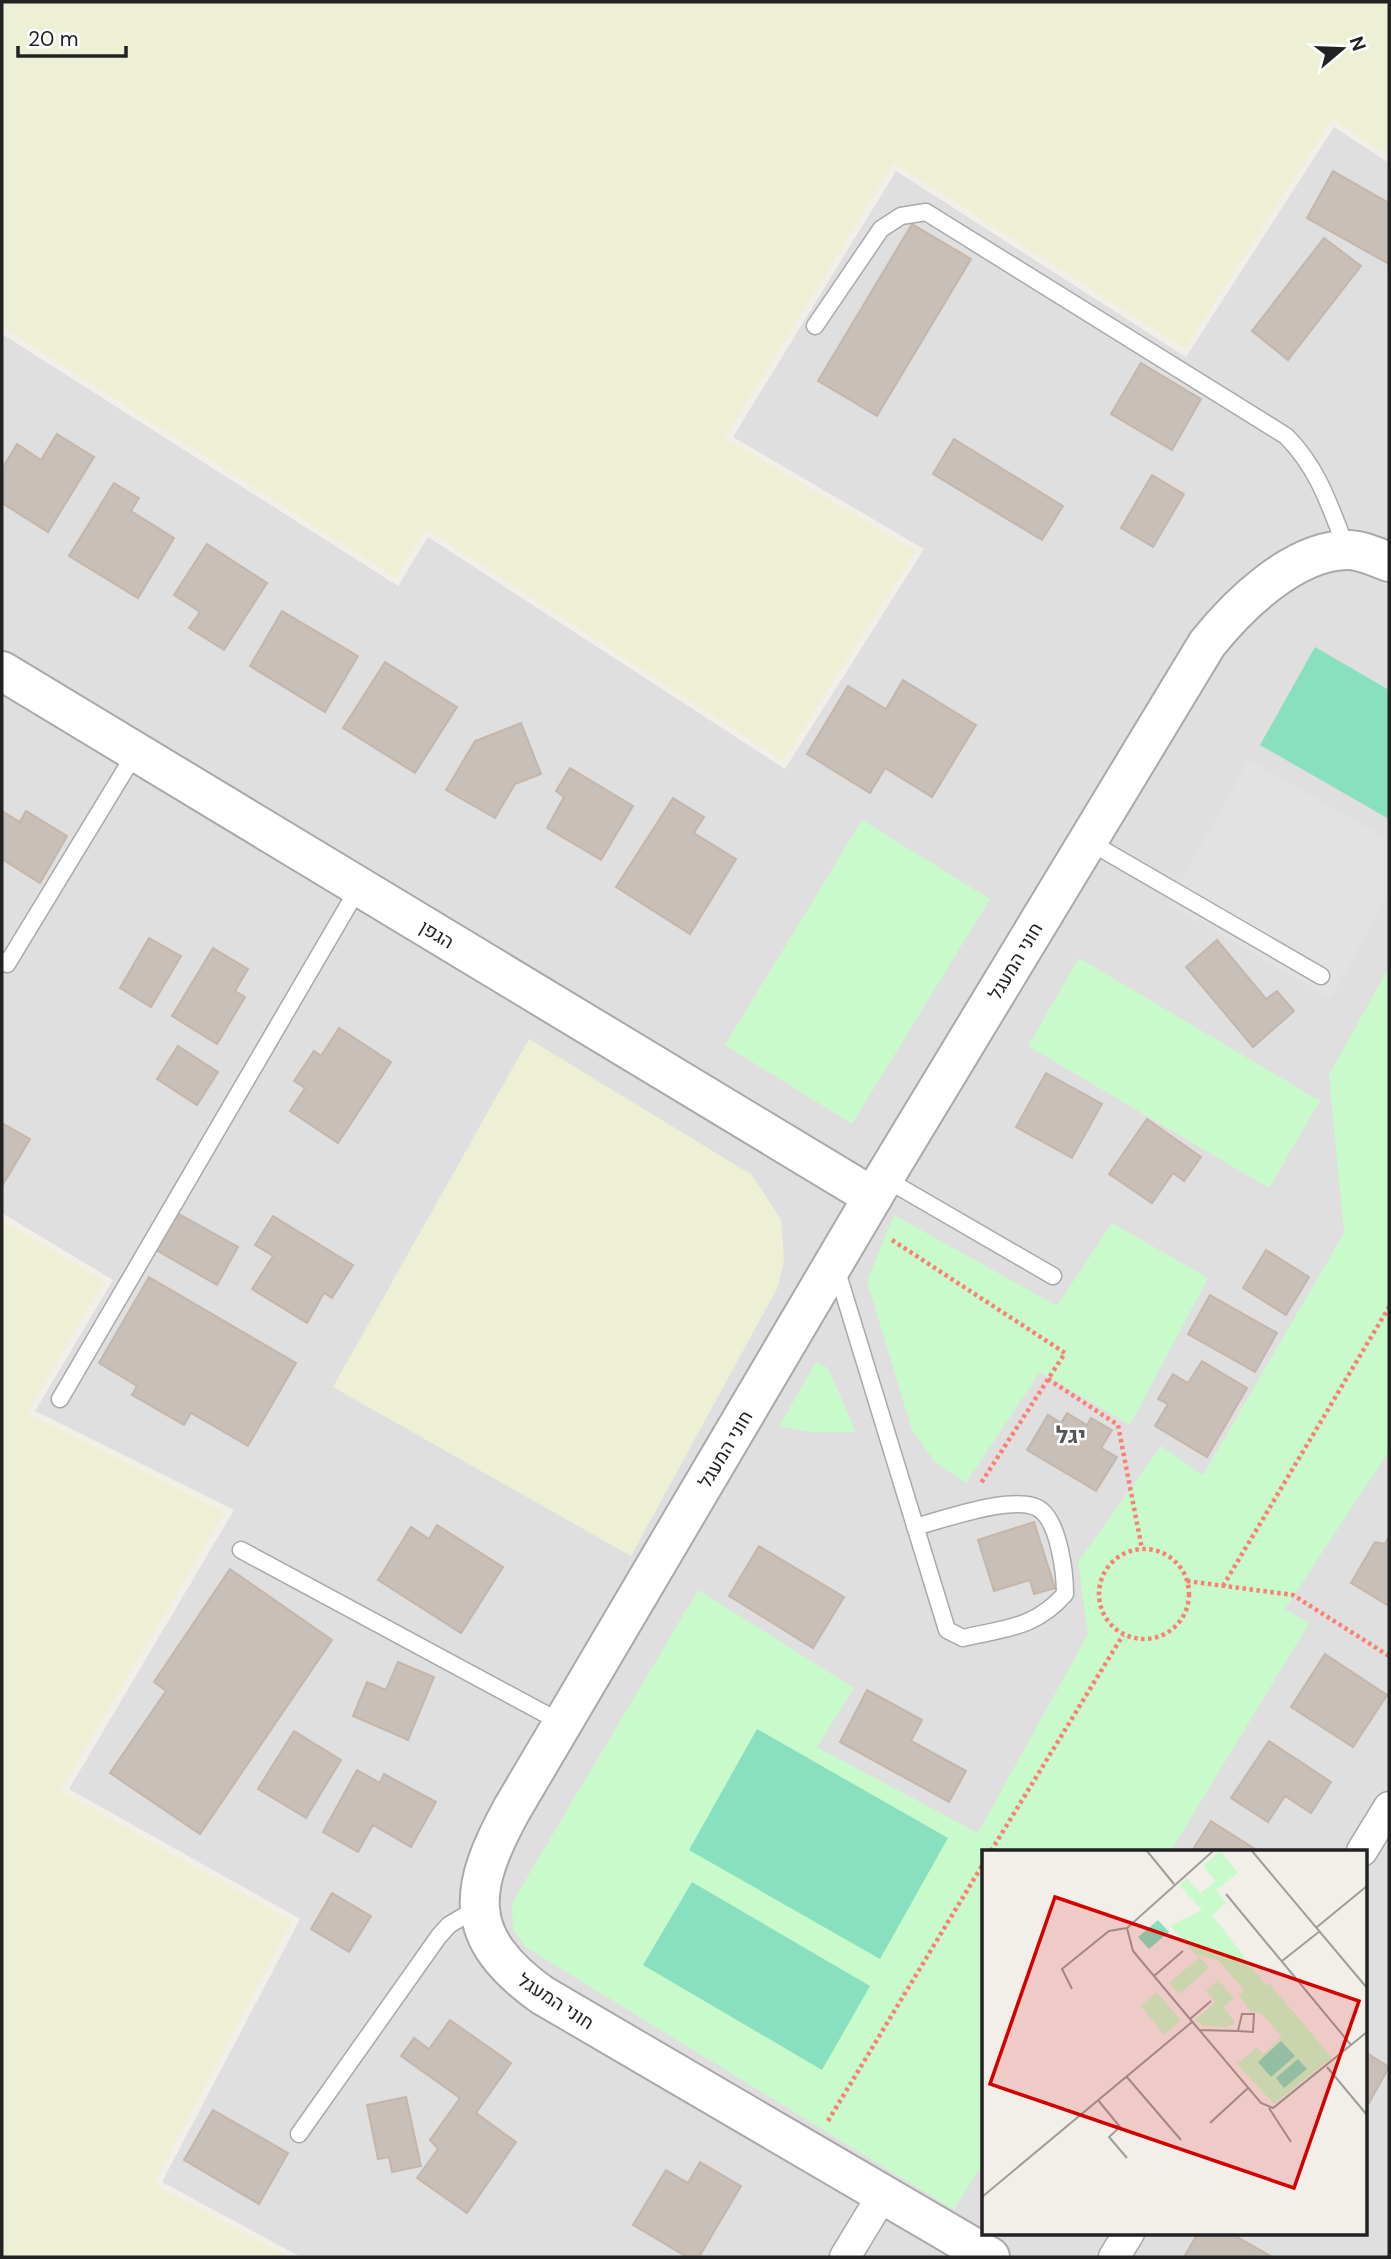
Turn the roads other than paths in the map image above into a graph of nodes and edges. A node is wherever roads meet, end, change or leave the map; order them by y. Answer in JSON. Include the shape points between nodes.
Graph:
{"nodes":[{"id":1,"x":815,"y":326,"type":"dead end"},
{"id":2,"x":1347,"y":550,"type":"junction"},
{"id":3,"x":1389,"y":562,"type":"edge"},
{"id":4,"x":2,"y":671,"type":"edge"},
{"id":5,"x":136,"y":752,"type":"junction"},
{"id":6,"x":1087,"y":841,"type":"junction"},
{"id":7,"x":359,"y":887,"type":"junction"},
{"id":8,"x":2,"y":961,"type":"edge"},
{"id":9,"x":1321,"y":976,"type":"dead end"},
{"id":10,"x":872,"y":1198,"type":"junction"},
{"id":11,"x":835,"y":1262,"type":"junction"},
{"id":12,"x":1053,"y":1276,"type":"dead end"},
{"id":13,"x":60,"y":1399,"type":"dead end"},
{"id":14,"x":915,"y":1527,"type":"junction"},
{"id":15,"x":241,"y":1550,"type":"dead end"},
{"id":16,"x":563,"y":1723,"type":"junction"},
{"id":17,"x":1389,"y":1807,"type":"edge"},
{"id":18,"x":1363,"y":1850,"type":"edge"},
{"id":19,"x":479,"y":1907,"type":"junction"},
{"id":20,"x":299,"y":2134,"type":"dead end"},
{"id":21,"x":882,"y":2196,"type":"junction"},
{"id":22,"x":1128,"y":2234,"type":"edge"},
{"id":23,"x":845,"y":2257,"type":"edge"},
{"id":24,"x":990,"y":2257,"type":"edge"},
{"id":25,"x":1114,"y":2257,"type":"edge"}],
"edges":[{"from":1,"to":2,"type":"lane","via":[[881,229],[901,216],[926,212],[1286,436],[1306,456]]},
{"from":2,"to":3,"type":"street"},
{"from":2,"to":6,"type":"street","name":"חוני המעגל","via":[[1290,569],[1243,601],[1224,622]]},
{"from":4,"to":5,"type":"street","name":"הגפן"},
{"from":5,"to":7,"type":"street","name":"הגפן"},
{"from":5,"to":8,"type":"lane","via":[[8,964]]},
{"from":6,"to":9,"type":"lane"},
{"from":6,"to":10,"type":"street","name":"חוני המעגל"},
{"from":7,"to":10,"type":"street","name":"הגפן"},
{"from":7,"to":13,"type":"lane"},
{"from":10,"to":11,"type":"street","name":"חוני המעגל"},
{"from":10,"to":12,"type":"lane"},
{"from":11,"to":14,"type":"lane"},
{"from":11,"to":16,"type":"street","name":"חוני המעגל"},
{"from":14,"to":14,"type":"lane","via":[[947,1630],[963,1638],[1034,1621],[1065,1594],[1065,1573],[1052,1524],[1042,1510],[1007,1504]]},
{"from":15,"to":16,"type":"lane"},
{"from":16,"to":19,"type":"street","name":"חוני המעגל","via":[[491,1846]]},
{"from":17,"to":18,"type":"street"},
{"from":19,"to":20,"type":"lane","via":[[439,1936]]},
{"from":19,"to":21,"type":"street","name":"חוני המעגל","via":[[484,1933],[518,1978]]},
{"from":21,"to":23,"type":"street"},
{"from":21,"to":24,"type":"street","name":"חוני המעגל"},
{"from":22,"to":25,"type":"street"}]}
